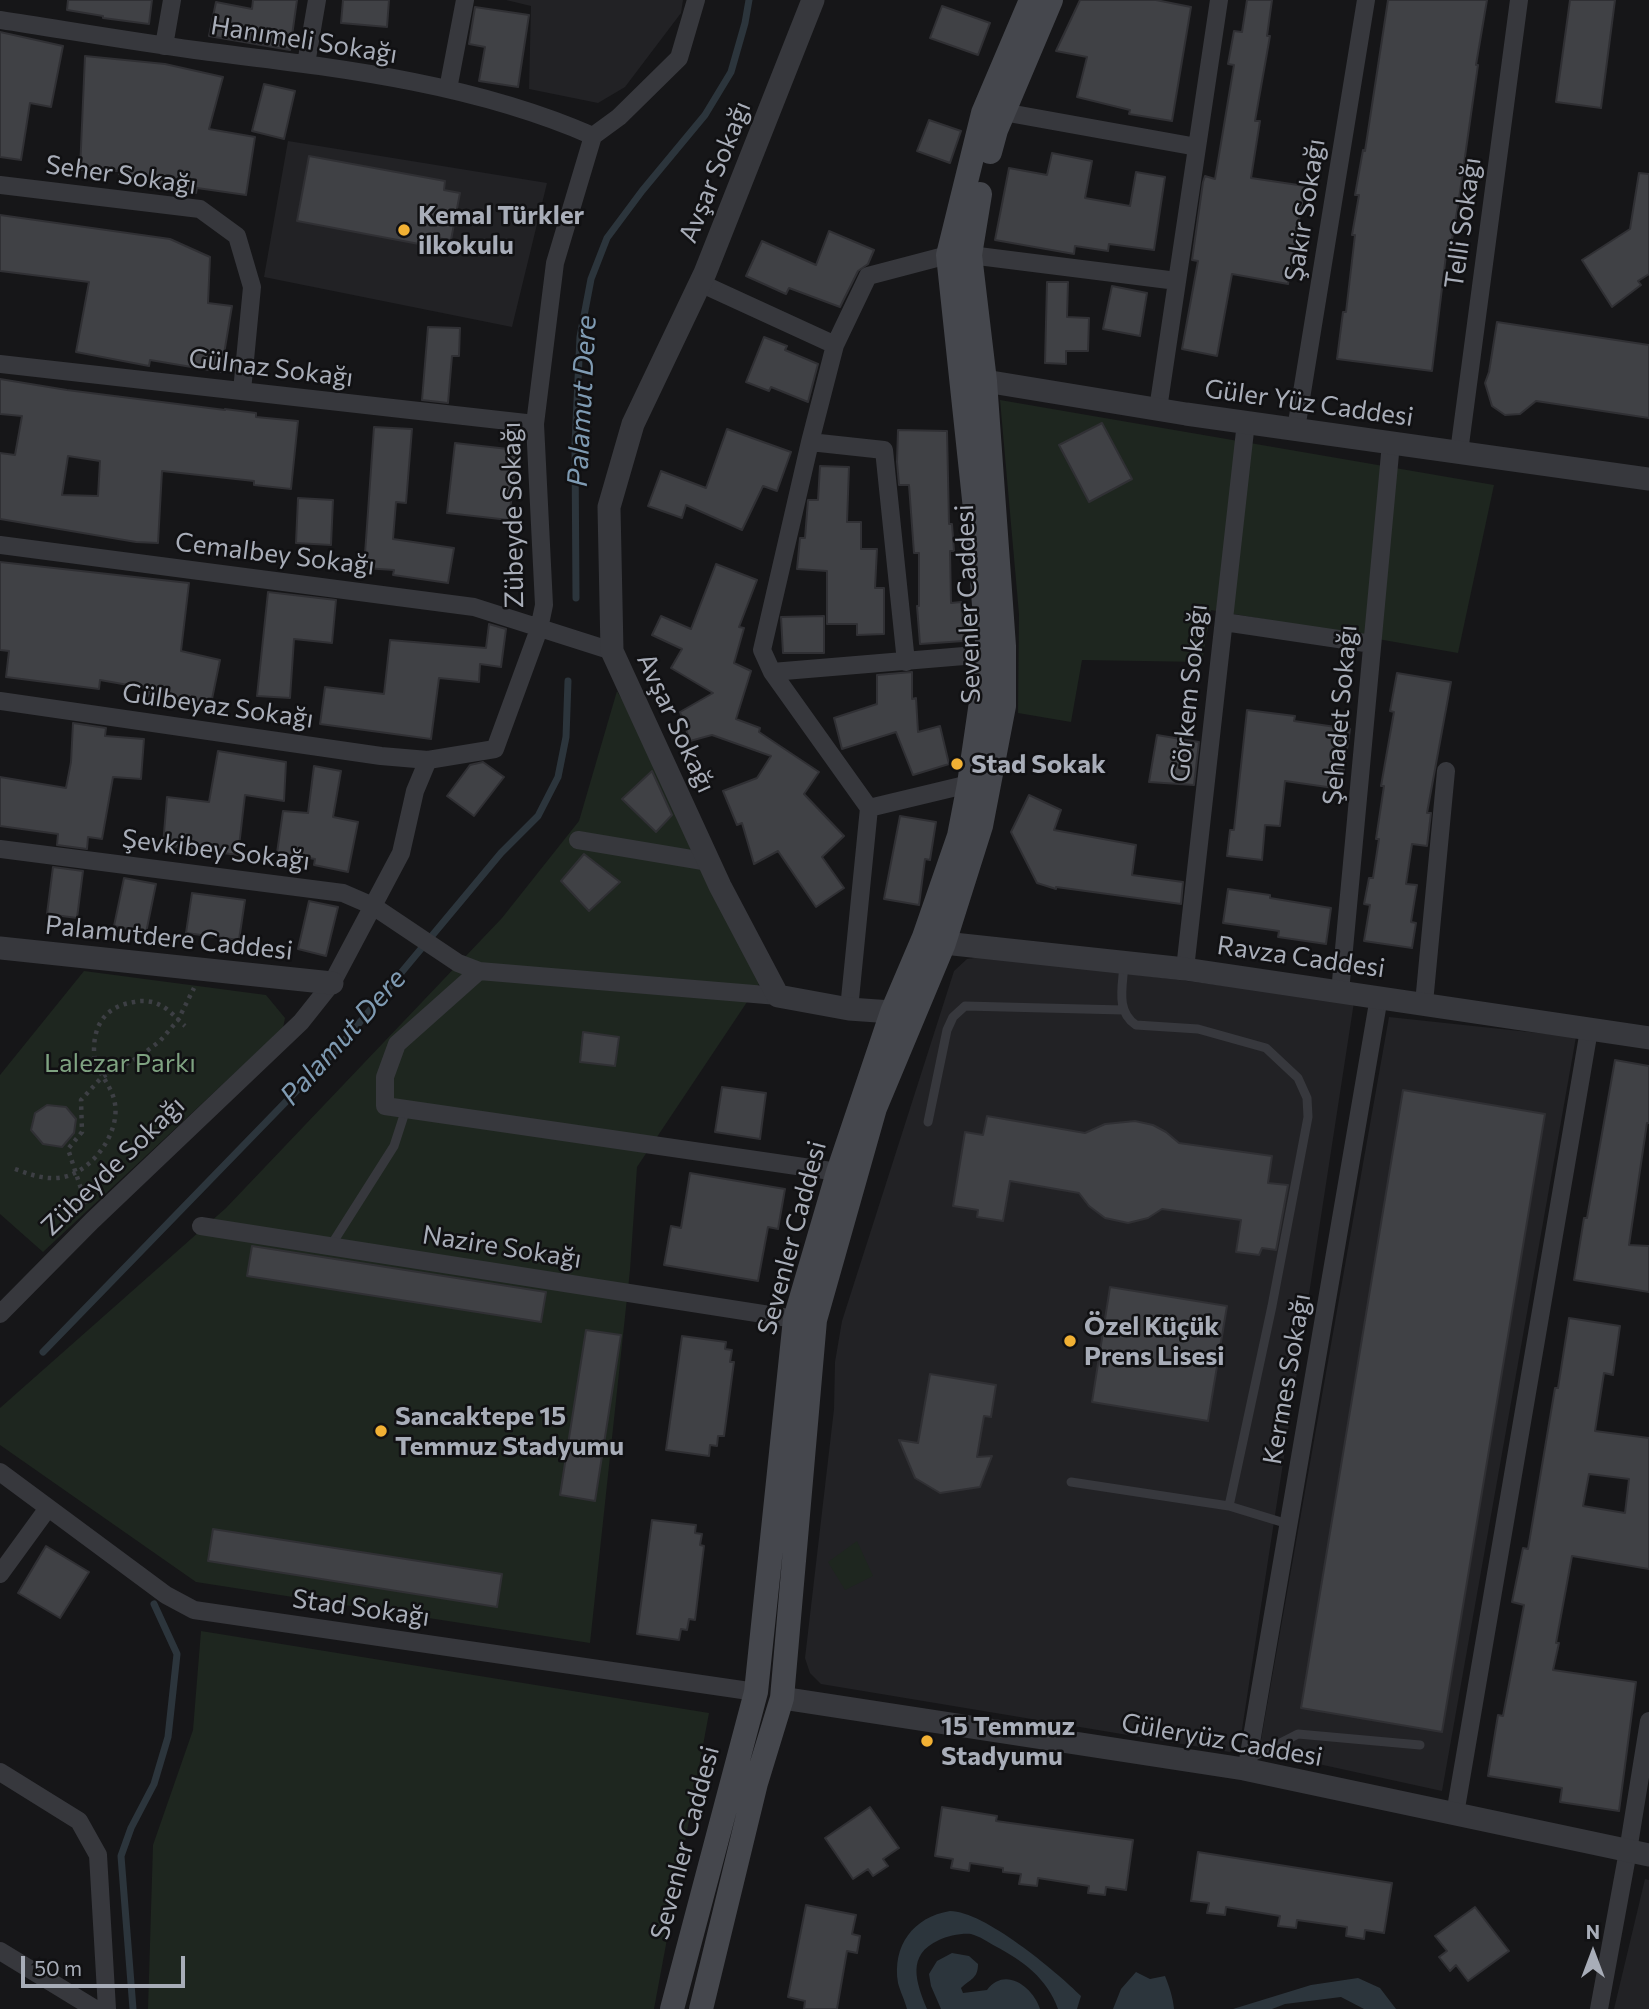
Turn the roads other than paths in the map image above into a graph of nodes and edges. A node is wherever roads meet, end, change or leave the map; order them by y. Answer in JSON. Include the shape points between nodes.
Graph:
{"nodes":[{"id":1,"x":172,"y":0,"type":"edge"},
{"id":2,"x":317,"y":0,"type":"edge"},
{"id":3,"x":465,"y":0,"type":"edge"},
{"id":4,"x":696,"y":0,"type":"edge"},
{"id":5,"x":813,"y":0,"type":"edge"},
{"id":6,"x":1031,"y":0,"type":"edge"},
{"id":7,"x":1051,"y":0,"type":"edge"},
{"id":8,"x":1219,"y":0,"type":"edge"},
{"id":9,"x":1366,"y":0,"type":"edge"},
{"id":10,"x":1518,"y":0,"type":"edge"},
{"id":11,"x":0,"y":20,"type":"edge"},
{"id":12,"x":164,"y":46,"type":"junction"},
{"id":13,"x":306,"y":64,"type":"junction"},
{"id":14,"x":448,"y":89,"type":"junction"},
{"id":15,"x":1003,"y":111,"type":"junction"},
{"id":16,"x":593,"y":136,"type":"junction"},
{"id":17,"x":1197,"y":147,"type":"junction"},
{"id":18,"x":0,"y":185,"type":"edge"},
{"id":19,"x":959,"y":255,"type":"junction"},
{"id":20,"x":1177,"y":281,"type":"junction"},
{"id":21,"x":700,"y":283,"type":"junction"},
{"id":22,"x":835,"y":345,"type":"junction"},
{"id":23,"x":0,"y":364,"type":"edge"},
{"id":24,"x":974,"y":381,"type":"junction"},
{"id":25,"x":242,"y":391,"type":"junction"},
{"id":26,"x":1158,"y":409,"type":"junction"},
{"id":27,"x":1246,"y":422,"type":"junction"},
{"id":28,"x":535,"y":424,"type":"junction"},
{"id":29,"x":1296,"y":429,"type":"junction"},
{"id":30,"x":810,"y":442,"type":"junction"},
{"id":31,"x":1391,"y":443,"type":"junction"},
{"id":32,"x":1459,"y":452,"type":"junction"},
{"id":33,"x":1649,"y":479,"type":"edge"},
{"id":34,"x":0,"y":545,"type":"edge"},
{"id":35,"x":1224,"y":622,"type":"junction"},
{"id":36,"x":540,"y":629,"type":"junction"},
{"id":37,"x":1373,"y":644,"type":"junction"},
{"id":38,"x":612,"y":651,"type":"junction"},
{"id":39,"x":988,"y":654,"type":"junction"},
{"id":40,"x":906,"y":662,"type":"junction"},
{"id":41,"x":772,"y":672,"type":"junction"},
{"id":42,"x":0,"y":701,"type":"edge"},
{"id":43,"x":428,"y":760,"type":"junction"},
{"id":44,"x":1446,"y":771,"type":"dead end"},
{"id":45,"x":969,"y":784,"type":"junction"},
{"id":46,"x":869,"y":808,"type":"junction"},
{"id":47,"x":578,"y":840,"type":"dead end"},
{"id":48,"x":0,"y":849,"type":"edge"},
{"id":49,"x":709,"y":862,"type":"junction"},
{"id":50,"x":373,"y":906,"type":"junction"},
{"id":51,"x":934,"y":940,"type":"junction"},
{"id":52,"x":0,"y":948,"type":"edge"},
{"id":53,"x":1124,"y":962,"type":"junction"},
{"id":54,"x":1185,"y":969,"type":"junction"},
{"id":55,"x":479,"y":971,"type":"junction"},
{"id":56,"x":332,"y":984,"type":"junction"},
{"id":57,"x":1340,"y":992,"type":"junction"},
{"id":58,"x":778,"y":996,"type":"junction"},
{"id":59,"x":1379,"y":997,"type":"junction"},
{"id":60,"x":1424,"y":1003,"type":"junction"},
{"id":61,"x":849,"y":1009,"type":"junction"},
{"id":62,"x":1122,"y":1010,"type":"junction"},
{"id":63,"x":892,"y":1012,"type":"junction"},
{"id":64,"x":1589,"y":1030,"type":"junction"},
{"id":65,"x":1649,"y":1038,"type":"edge"},
{"id":66,"x":406,"y":1109,"type":"junction"},
{"id":67,"x":928,"y":1122,"type":"dead end"},
{"id":68,"x":838,"y":1172,"type":"junction"},
{"id":69,"x":201,"y":1226,"type":"dead end"},
{"id":70,"x":330,"y":1247,"type":"junction"},
{"id":71,"x":0,"y":1314,"type":"edge"},
{"id":72,"x":795,"y":1319,"type":"junction"},
{"id":73,"x":0,"y":1472,"type":"edge"},
{"id":74,"x":1071,"y":1482,"type":"dead end"},
{"id":75,"x":1229,"y":1506,"type":"junction"},
{"id":76,"x":48,"y":1508,"type":"junction"},
{"id":77,"x":1288,"y":1524,"type":"junction"},
{"id":78,"x":0,"y":1574,"type":"edge"},
{"id":79,"x":756,"y":1692,"type":"junction"},
{"id":80,"x":782,"y":1698,"type":"junction"},
{"id":81,"x":1649,"y":1721,"type":"edge"},
{"id":82,"x":1420,"y":1745,"type":"dead end"},
{"id":83,"x":1246,"y":1764,"type":"junction"},
{"id":84,"x":0,"y":1772,"type":"edge"},
{"id":85,"x":1455,"y":1814,"type":"junction"},
{"id":86,"x":1639,"y":1853,"type":"edge"},
{"id":87,"x":0,"y":1951,"type":"edge"},
{"id":88,"x":95,"y":2009,"type":"edge"},
{"id":89,"x":107,"y":2009,"type":"edge"},
{"id":90,"x":672,"y":2009,"type":"edge"},
{"id":91,"x":701,"y":2009,"type":"edge"},
{"id":92,"x":1598,"y":2009,"type":"edge"}],
"edges":[{"from":1,"to":12,"type":"street"},
{"from":2,"to":13,"type":"street"},
{"from":3,"to":14,"type":"street"},
{"from":4,"to":16,"type":"street","via":[[679,58]]},
{"from":5,"to":21,"type":"street","name":"Avşar Sokağı"},
{"from":6,"to":19,"type":"main road","name":"Sevenler Caddesi","via":[[984,113]]},
{"from":7,"to":15,"type":"main road","name":"Sevenler Caddesi"},
{"from":8,"to":17,"type":"street"},
{"from":9,"to":29,"type":"street","name":"Şakir Sokağı"},
{"from":10,"to":32,"type":"street","name":"Telli Sokağı"},
{"from":11,"to":12,"type":"street","name":"Hanımeli Sokağı"},
{"from":12,"to":13,"type":"street","name":"Hanımeli Sokağı"},
{"from":13,"to":14,"type":"street","name":"Hanımeli Sokağı"},
{"from":14,"to":16,"type":"street","name":"Hanımeli Sokağı","via":[[553,118]]},
{"from":15,"to":17,"type":"street"},
{"from":15,"to":19,"type":"main road","name":"Sevenler Caddesi"},
{"from":16,"to":28,"type":"street","name":"Zübeyde Sokağı","via":[[555,263]]},
{"from":17,"to":20,"type":"street"},
{"from":18,"to":25,"type":"street","name":"Seher Sokağı","via":[[200,209],[237,236],[253,287]]},
{"from":19,"to":20,"type":"street"},
{"from":19,"to":22,"type":"street","via":[[868,276]]},
{"from":19,"to":24,"type":"main road","name":"Sevenler Caddesi"},
{"from":20,"to":26,"type":"street"},
{"from":21,"to":22,"type":"street"},
{"from":21,"to":38,"type":"street","name":"Avşar Sokağı","via":[[633,424],[609,507]]},
{"from":22,"to":30,"type":"street"},
{"from":23,"to":25,"type":"street","name":"Gülnaz Sokağı"},
{"from":24,"to":26,"type":"street","name":"Güler Yüz Caddesi"},
{"from":24,"to":39,"type":"main road","name":"Sevenler Caddesi"},
{"from":24,"to":51,"type":"main road","name":"Sevenler Caddesi","via":[[1004,646],[1004,706],[981,827]]},
{"from":25,"to":28,"type":"street","name":"Gülnaz Sokağı"},
{"from":26,"to":27,"type":"street","name":"Güler Yüz Caddesi"},
{"from":27,"to":29,"type":"street","name":"Güler Yüz Caddesi"},
{"from":27,"to":35,"type":"street","name":"Görkem Sokağı"},
{"from":28,"to":36,"type":"street","name":"Zübeyde Sokağı","via":[[544,605]]},
{"from":29,"to":31,"type":"street","name":"Güler Yüz Caddesi"},
{"from":30,"to":40,"type":"street","via":[[884,450]]},
{"from":30,"to":41,"type":"street","via":[[762,650]]},
{"from":31,"to":32,"type":"street","name":"Güler Yüz Caddesi"},
{"from":31,"to":37,"type":"street","name":"Şehadet Sokağı"},
{"from":32,"to":33,"type":"street","name":"Güler Yüz Caddesi"},
{"from":34,"to":36,"type":"street","name":"Cemalbey Sokağı","via":[[474,607]]},
{"from":35,"to":37,"type":"street"},
{"from":35,"to":54,"type":"street","name":"Görkem Sokağı"},
{"from":36,"to":38,"type":"street","name":"Cemalbey Sokağı"},
{"from":36,"to":43,"type":"street","name":"Zübeyde Sokağı","via":[[495,749]]},
{"from":37,"to":57,"type":"street","name":"Şehadet Sokağı"},
{"from":38,"to":49,"type":"street","name":"Avşar Sokağı"},
{"from":39,"to":40,"type":"street"},
{"from":39,"to":45,"type":"main road","name":"Sevenler Caddesi"},
{"from":40,"to":41,"type":"street"},
{"from":41,"to":46,"type":"street"},
{"from":42,"to":43,"type":"street","name":"Gülbeyaz Sokağı"},
{"from":43,"to":50,"type":"street","name":"Zübeyde Sokağı","via":[[415,791],[401,853]]},
{"from":44,"to":60,"type":"street"},
{"from":45,"to":46,"type":"street"},
{"from":45,"to":51,"type":"main road","name":"Sevenler Caddesi"},
{"from":46,"to":61,"type":"street"},
{"from":47,"to":49,"type":"street"},
{"from":48,"to":50,"type":"street","name":"Şevkibey Sokağı","via":[[343,893]]},
{"from":49,"to":58,"type":"street","name":"Avşar Sokağı"},
{"from":50,"to":55,"type":"street","name":"Şevkibey Sokağı","via":[[458,963]]},
{"from":50,"to":56,"type":"street","name":"Zübeyde Sokağı"},
{"from":51,"to":53,"type":"street","name":"Ravza Caddesi"},
{"from":51,"to":63,"type":"main road","name":"Sevenler Caddesi"},
{"from":51,"to":80,"type":"main road","name":"Sevenler Caddesi","via":[[875,1108],[815,1320]]},
{"from":52,"to":56,"type":"street","name":"Palamutdere Caddesi"},
{"from":53,"to":54,"type":"street","name":"Ravza Caddesi"},
{"from":53,"to":62,"type":"lane"},
{"from":54,"to":57,"type":"street","name":"Ravza Caddesi"},
{"from":55,"to":58,"type":"street"},
{"from":55,"to":66,"type":"street","via":[[392,1053],[386,1106]]},
{"from":56,"to":71,"type":"street","name":"Zübeyde Sokağı","via":[[301,1022]]},
{"from":57,"to":59,"type":"street","name":"Ravza Caddesi"},
{"from":58,"to":61,"type":"street"},
{"from":59,"to":60,"type":"street","name":"Ravza Caddesi"},
{"from":59,"to":77,"type":"street","name":"Kermes Sokağı"},
{"from":60,"to":64,"type":"street","name":"Ravza Caddesi"},
{"from":61,"to":63,"type":"street"},
{"from":62,"to":67,"type":"lane","via":[[965,1006],[947,1030]]},
{"from":62,"to":75,"type":"lane","via":[[1136,1025],[1198,1029],[1266,1048],[1297,1078],[1307,1098],[1298,1171]]},
{"from":63,"to":68,"type":"main road","name":"Sevenler Caddesi"},
{"from":64,"to":65,"type":"street","name":"Ravza Caddesi"},
{"from":64,"to":85,"type":"street"},
{"from":66,"to":68,"type":"street"},
{"from":66,"to":70,"type":"lane","via":[[394,1146]]},
{"from":68,"to":72,"type":"main road","name":"Sevenler Caddesi"},
{"from":69,"to":70,"type":"street","name":"Nazire Sokağı"},
{"from":70,"to":72,"type":"street","name":"Nazire Sokağı"},
{"from":72,"to":79,"type":"main road","name":"Sevenler Caddesi"},
{"from":73,"to":76,"type":"street","name":"Stad Sokağı"},
{"from":74,"to":75,"type":"lane"},
{"from":75,"to":77,"type":"lane"},
{"from":76,"to":78,"type":"street"},
{"from":76,"to":79,"type":"street","name":"Stad Sokağı","via":[[166,1595],[194,1610]]},
{"from":77,"to":83,"type":"street","name":"Kermes Sokağı"},
{"from":79,"to":80,"type":"main road"},
{"from":79,"to":90,"type":"main road","name":"Sevenler Caddesi"},
{"from":80,"to":83,"type":"street","name":"Güleryüz Caddesi"},
{"from":80,"to":91,"type":"main road","name":"Sevenler Caddesi","via":[[756,1783]]},
{"from":81,"to":86,"type":"street"},
{"from":82,"to":83,"type":"lane","via":[[1298,1734]]},
{"from":83,"to":85,"type":"street","name":"Güleryüz Caddesi"},
{"from":84,"to":89,"type":"street","via":[[79,1821],[98,1855]]},
{"from":85,"to":86,"type":"street","name":"Güleryüz Caddesi"},
{"from":86,"to":92,"type":"street"},
{"from":87,"to":88,"type":"street"}]}
